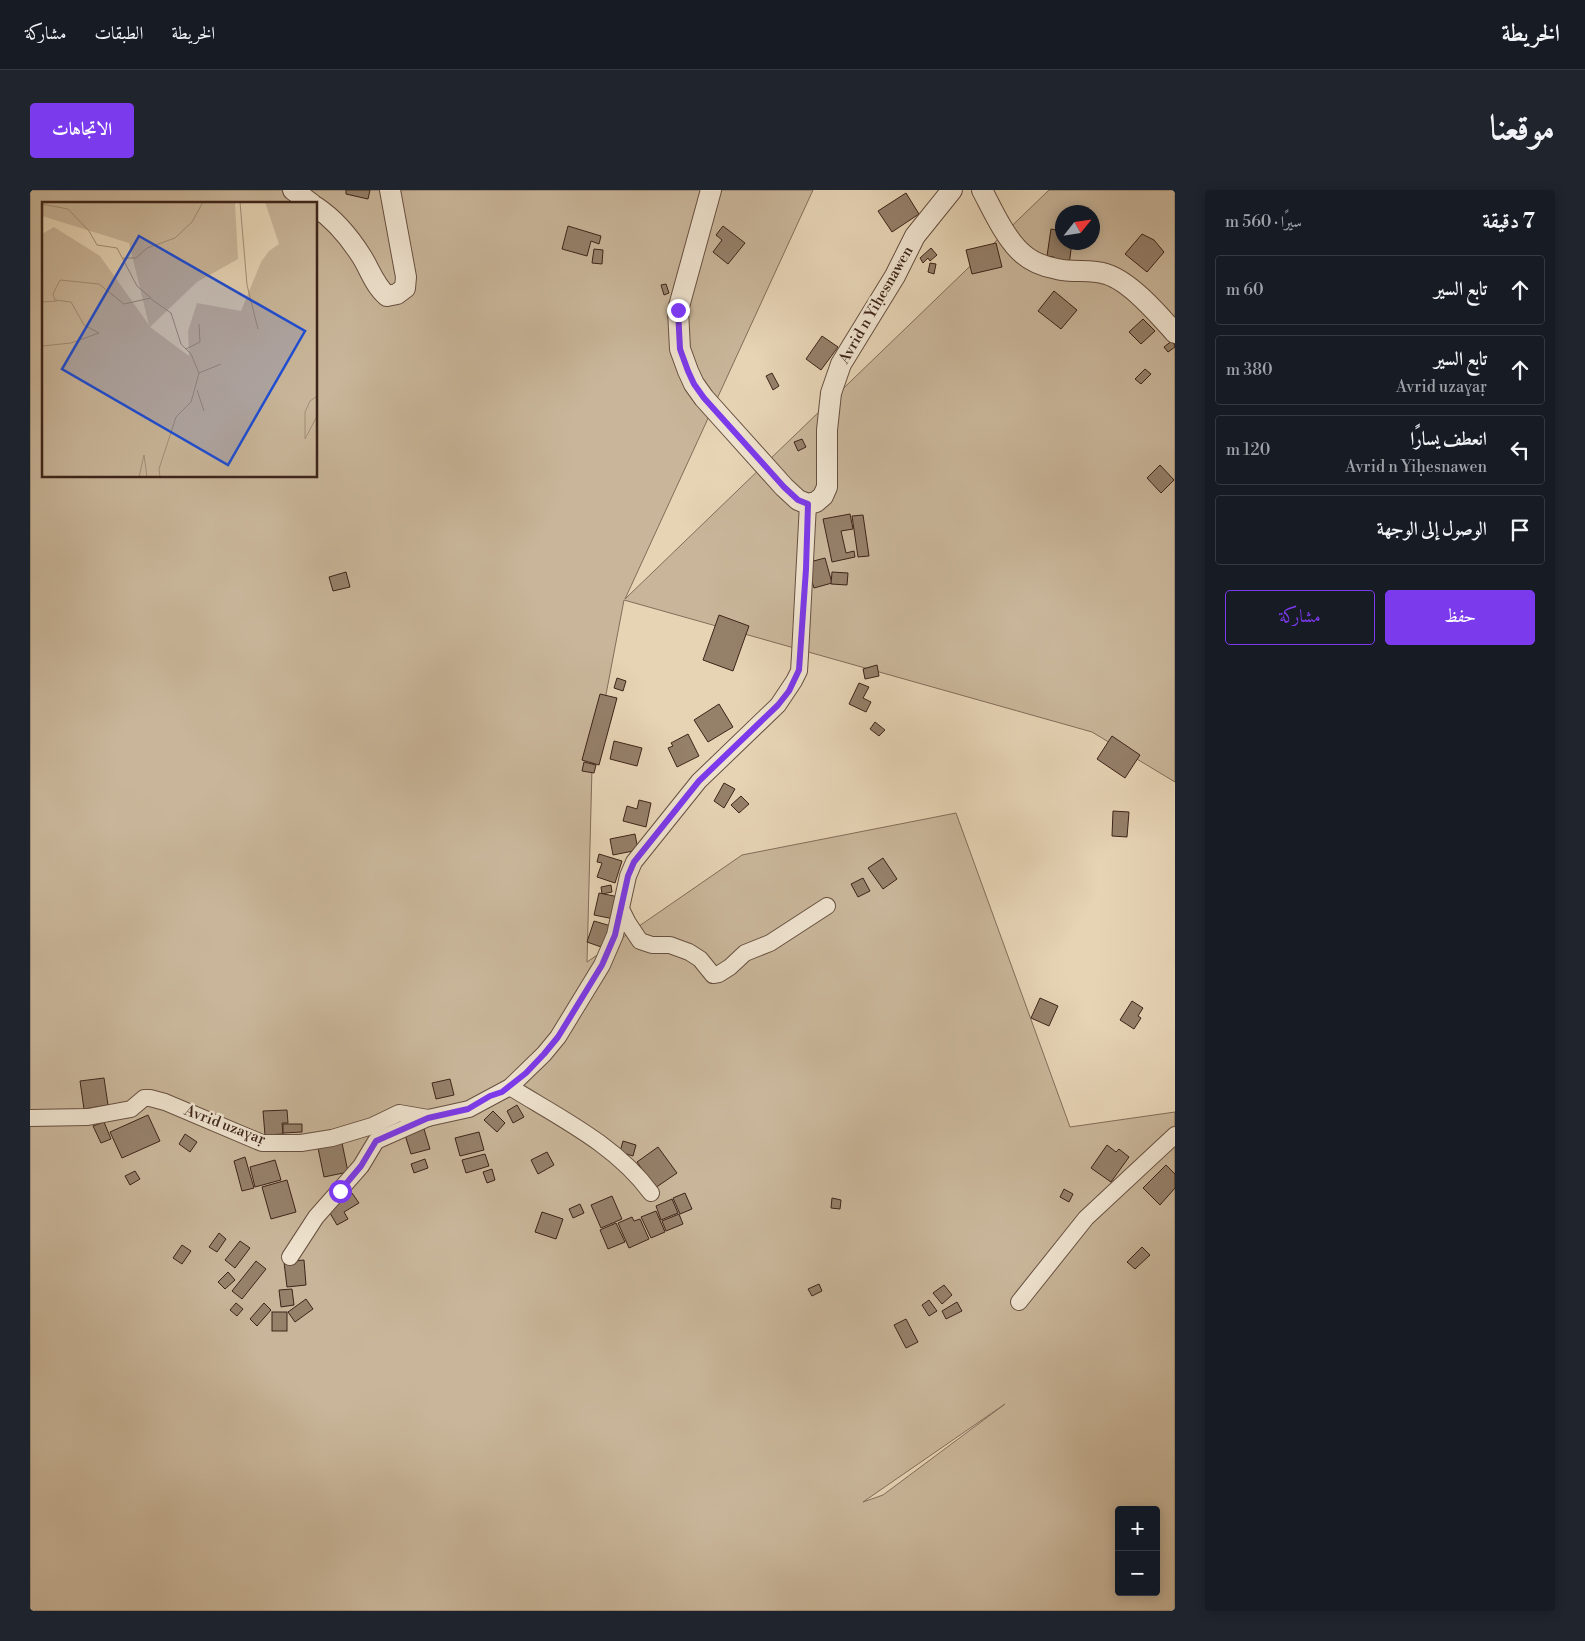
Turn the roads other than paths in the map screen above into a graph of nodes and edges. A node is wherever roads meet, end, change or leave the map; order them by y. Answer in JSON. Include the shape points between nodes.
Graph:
{"nodes":[{"id":1,"x":293,"y":190,"type":"edge"},
{"id":2,"x":390,"y":190,"type":"edge"},
{"id":3,"x":711,"y":190,"type":"edge"},
{"id":4,"x":952,"y":190,"type":"edge"},
{"id":5,"x":982,"y":190,"type":"edge"},
{"id":6,"x":309,"y":202,"type":"edge"},
{"id":7,"x":318,"y":209,"type":"edge"},
{"id":8,"x":1175,"y":333,"type":"edge"},
{"id":9,"x":808,"y":504,"type":"junction"},
{"id":10,"x":828,"y":906,"type":"dead end"},
{"id":11,"x":621,"y":909,"type":"junction"},
{"id":12,"x":510,"y":1087,"type":"junction"},
{"id":13,"x":30,"y":1118,"type":"edge"},
{"id":14,"x":428,"y":1118,"type":"junction"},
{"id":15,"x":1175,"y":1135,"type":"edge"},
{"id":16,"x":651,"y":1193,"type":"dead end"},
{"id":17,"x":290,"y":1257,"type":"dead end"},
{"id":18,"x":1019,"y":1302,"type":"dead end"}],
"edges":[{"from":1,"to":6,"type":"street"},
{"from":2,"to":7,"type":"street","via":[[406,276],[405,288],[397,294],[387,296],[379,288],[360,254],[343,232]]},
{"from":3,"to":9,"type":"street","via":[[678,310],[680,349],[691,378],[704,398],[784,487],[798,500]]},
{"from":4,"to":9,"type":"street","name":"Avrid n Yiḥesnawen","via":[[915,236],[841,364],[831,393],[827,487],[823,496]]},
{"from":5,"to":8,"type":"street","via":[[1010,239],[1032,261],[1058,270],[1107,274],[1124,283],[1151,306]]},
{"from":9,"to":11,"type":"street","name":"Avrid uzaɣaṛ","via":[[799,670],[794,681],[778,705],[699,781],[643,849],[628,876]]},
{"from":10,"to":11,"type":"street","via":[[713,975],[700,959],[689,952],[670,945],[640,941]]},
{"from":11,"to":12,"type":"street","name":"Avrid uzaɣaṛ","via":[[606,958],[580,1002],[558,1037]]},
{"from":12,"to":14,"type":"street","name":"Avrid uzaɣaṛ","via":[[468,1109]]},
{"from":12,"to":16,"type":"street","via":[[584,1132],[621,1159]]},
{"from":13,"to":14,"type":"street","name":"Avrid uzaɣaṛ","via":[[88,1117],[131,1109],[144,1098],[150,1098],[262,1143],[301,1143],[372,1126],[399,1113]]},
{"from":14,"to":17,"type":"street","via":[[376,1141],[361,1166],[316,1217]]},
{"from":15,"to":18,"type":"street","via":[[1086,1218]]}]}
